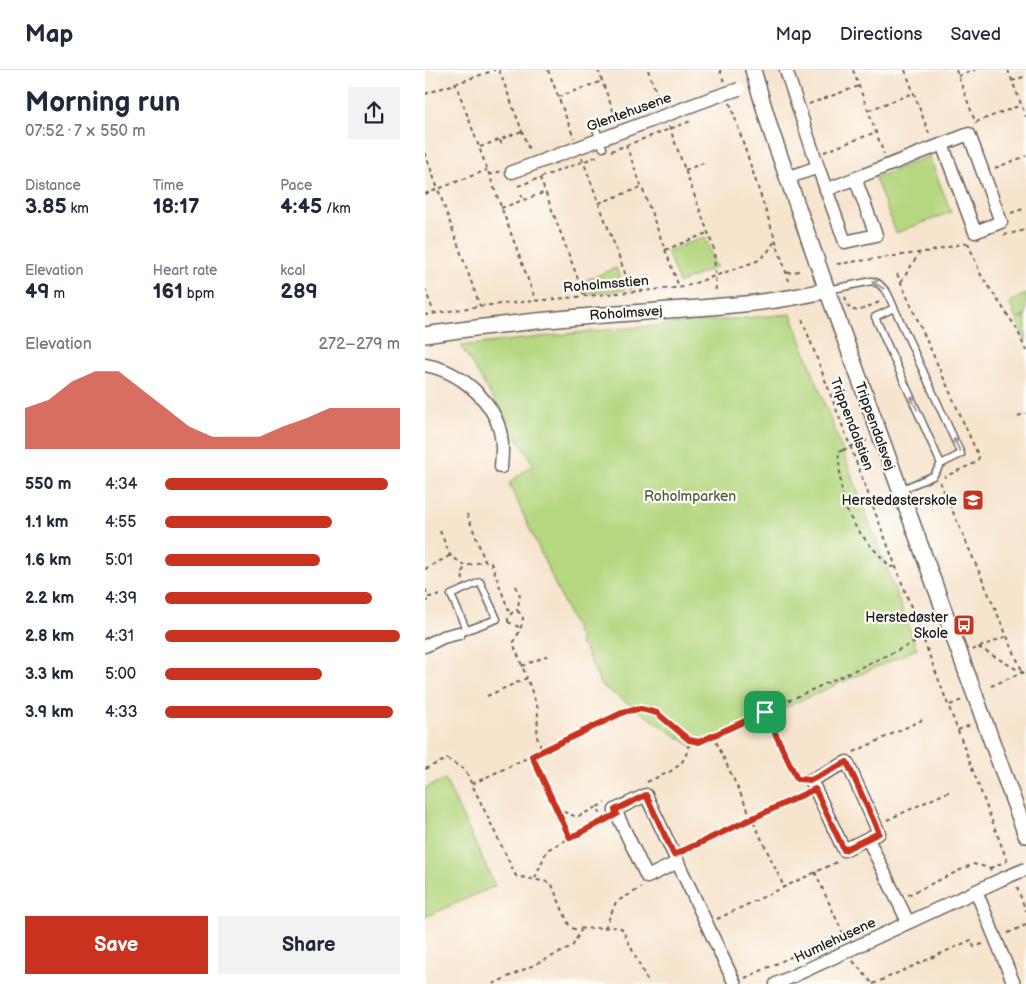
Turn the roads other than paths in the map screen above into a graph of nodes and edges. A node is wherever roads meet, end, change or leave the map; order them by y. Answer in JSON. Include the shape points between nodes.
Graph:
{"nodes":[{"id":1,"x":786,"y":70,"type":"edge"},
{"id":2,"x":755,"y":77,"type":"edge"},
{"id":3,"x":938,"y":146,"type":"junction"},
{"id":4,"x":816,"y":162,"type":"junction"},
{"id":5,"x":512,"y":172,"type":"dead end"},
{"id":6,"x":787,"y":178,"type":"junction"},
{"id":7,"x":855,"y":178,"type":"junction"},
{"id":8,"x":826,"y":190,"type":"junction"},
{"id":9,"x":834,"y":289,"type":"junction"},
{"id":10,"x":894,"y":308,"type":"junction"},
{"id":11,"x":425,"y":335,"type":"edge"},
{"id":12,"x":425,"y":366,"type":"edge"},
{"id":13,"x":941,"y":464,"type":"junction"},
{"id":14,"x":501,"y":467,"type":"dead end"},
{"id":15,"x":899,"y":491,"type":"junction"},
{"id":16,"x":463,"y":632,"type":"junction"},
{"id":17,"x":425,"y":646,"type":"edge"},
{"id":18,"x":1026,"y":835,"type":"edge"},
{"id":19,"x":868,"y":839,"type":"junction"},
{"id":20,"x":676,"y":858,"type":"junction"},
{"id":21,"x":1026,"y":869,"type":"edge"},
{"id":22,"x":976,"y":891,"type":"junction"},
{"id":23,"x":908,"y":922,"type":"junction"},
{"id":24,"x":735,"y":984,"type":"edge"},
{"id":25,"x":776,"y":984,"type":"edge"},
{"id":26,"x":1014,"y":984,"type":"edge"}],
"edges":[{"from":1,"to":4,"type":"street"},
{"from":2,"to":5,"type":"street","name":"Glentehusene","bridge":true,"via":[[739,89]]},
{"from":2,"to":6,"type":"street","name":"Trippendalsvej"},
{"from":3,"to":3,"type":"street","via":[[975,232],[1001,222],[969,134]]},
{"from":3,"to":7,"type":"street"},
{"from":4,"to":6,"type":"street"},
{"from":4,"to":8,"type":"street"},
{"from":6,"to":9,"type":"street","name":"Trippendalsvej"},
{"from":7,"to":8,"type":"street"},
{"from":7,"to":8,"type":"street","via":[[876,235],[845,242]]},
{"from":10,"to":9,"type":"lane","one_way":true,"via":[[883,287],[871,280]]},
{"from":9,"to":11,"type":"street","name":"Roholmsvej","via":[[806,296],[581,316]]},
{"from":9,"to":15,"type":"street","name":"Trippendalsvej"},
{"from":13,"to":10,"type":"lane","one_way":true,"via":[[875,317]]},
{"from":13,"to":10,"type":"lane","one_way":true,"via":[[961,454]]},
{"from":12,"to":14,"type":"street","via":[[450,373],[466,383],[490,408],[501,436]]},
{"from":13,"to":15,"type":"lane","via":[[933,476]]},
{"from":15,"to":18,"type":"street","name":"Trippendalsvej"},
{"from":16,"to":16,"type":"lane","via":[[451,595],[480,582],[496,618]]},
{"from":16,"to":17,"type":"street"},
{"from":19,"to":19,"type":"street","via":[[879,833],[847,762],[813,784],[844,850]]},
{"from":19,"to":23,"type":"street"},
{"from":20,"to":20,"type":"street","via":[[646,795],[615,810],[647,877]]},
{"from":20,"to":24,"type":"street"},
{"from":21,"to":22,"type":"street","name":"Humlehusene","bridge":true},
{"from":22,"to":23,"type":"street","name":"Humlehusene"},
{"from":22,"to":26,"type":"street"},
{"from":23,"to":25,"type":"street","name":"Humlehusene"}]}
